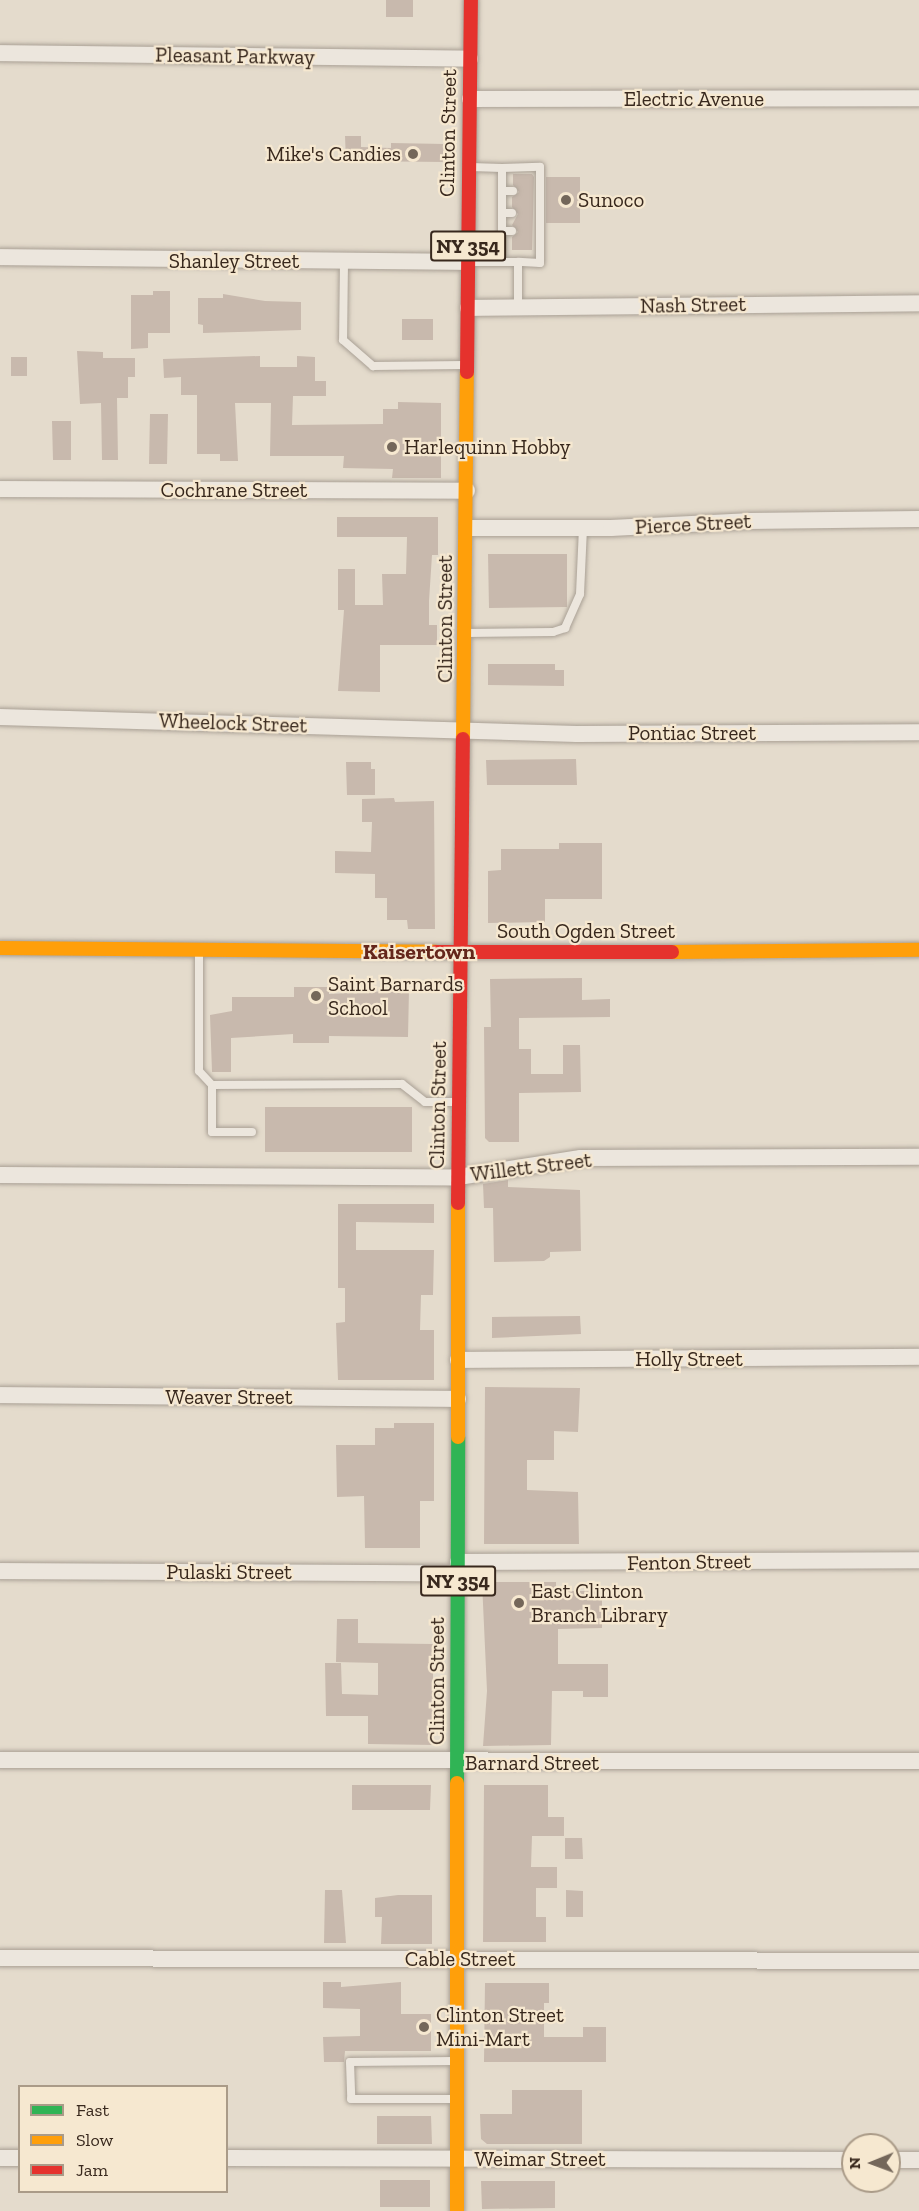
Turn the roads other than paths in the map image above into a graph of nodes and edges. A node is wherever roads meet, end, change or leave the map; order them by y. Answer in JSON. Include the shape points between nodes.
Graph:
{"nodes":[{"id":1,"x":471,"y":0,"type":"edge"},
{"id":2,"x":0,"y":53,"type":"edge"},
{"id":3,"x":470,"y":59,"type":"junction"},
{"id":4,"x":919,"y":98,"type":"edge"},
{"id":5,"x":470,"y":99,"type":"junction"},
{"id":6,"x":469,"y":167,"type":"junction"},
{"id":7,"x":502,"y":168,"type":"junction"},
{"id":8,"x":502,"y":191,"type":"junction"},
{"id":9,"x":513,"y":191,"type":"dead end"},
{"id":10,"x":502,"y":213,"type":"junction"},
{"id":11,"x":512,"y":213,"type":"dead end"},
{"id":12,"x":502,"y":231,"type":"junction"},
{"id":13,"x":512,"y":231,"type":"dead end"},
{"id":14,"x":0,"y":257,"type":"edge"},
{"id":15,"x":344,"y":261,"type":"junction"},
{"id":16,"x":467,"y":262,"type":"junction"},
{"id":17,"x":502,"y":262,"type":"junction"},
{"id":18,"x":518,"y":262,"type":"junction"},
{"id":19,"x":919,"y":303,"type":"edge"},
{"id":20,"x":468,"y":308,"type":"junction"},
{"id":21,"x":518,"y":308,"type":"junction"},
{"id":22,"x":467,"y":365,"type":"junction"},
{"id":23,"x":0,"y":489,"type":"edge"},
{"id":24,"x":467,"y":491,"type":"junction"},
{"id":25,"x":919,"y":519,"type":"edge"},
{"id":26,"x":467,"y":528,"type":"junction"},
{"id":27,"x":583,"y":528,"type":"junction"},
{"id":28,"x":466,"y":633,"type":"junction"},
{"id":29,"x":0,"y":717,"type":"edge"},
{"id":30,"x":465,"y":730,"type":"junction"},
{"id":31,"x":919,"y":732,"type":"edge"},
{"id":32,"x":0,"y":948,"type":"edge"},
{"id":33,"x":200,"y":949,"type":"junction"},
{"id":34,"x":919,"y":950,"type":"edge"},
{"id":35,"x":462,"y":951,"type":"junction"},
{"id":36,"x":212,"y":1085,"type":"junction"},
{"id":37,"x":460,"y":1102,"type":"junction"},
{"id":38,"x":252,"y":1132,"type":"dead end"},
{"id":39,"x":919,"y":1157,"type":"edge"},
{"id":40,"x":0,"y":1175,"type":"edge"},
{"id":41,"x":458,"y":1177,"type":"junction"},
{"id":42,"x":919,"y":1358,"type":"edge"},
{"id":43,"x":458,"y":1360,"type":"junction"},
{"id":44,"x":0,"y":1395,"type":"edge"},
{"id":45,"x":458,"y":1399,"type":"junction"},
{"id":46,"x":919,"y":1560,"type":"edge"},
{"id":47,"x":458,"y":1568,"type":"junction"},
{"id":48,"x":0,"y":1571,"type":"edge"},
{"id":49,"x":0,"y":1760,"type":"edge"},
{"id":50,"x":919,"y":1761,"type":"edge"},
{"id":51,"x":458,"y":1763,"type":"junction"},
{"id":52,"x":0,"y":1958,"type":"edge"},
{"id":53,"x":458,"y":1959,"type":"junction"},
{"id":54,"x":919,"y":1961,"type":"edge"},
{"id":55,"x":457,"y":2061,"type":"junction"},
{"id":56,"x":456,"y":2099,"type":"junction"},
{"id":57,"x":0,"y":2158,"type":"edge"},
{"id":58,"x":18,"y":2158,"type":"edge"},
{"id":59,"x":228,"y":2158,"type":"edge"},
{"id":60,"x":457,"y":2159,"type":"junction"},
{"id":61,"x":841,"y":2160,"type":"edge"},
{"id":62,"x":901,"y":2160,"type":"edge"},
{"id":63,"x":919,"y":2160,"type":"edge"},
{"id":64,"x":457,"y":2211,"type":"edge"}],
"edges":[{"from":1,"to":3,"type":"main road","name":"Clinton Street","number":"NY 354"},
{"from":2,"to":3,"type":"street","name":"Pleasant Parkway"},
{"from":3,"to":5,"type":"main road","name":"Clinton Street","number":"NY 354"},
{"from":4,"to":5,"type":"street","name":"Electric Avenue"},
{"from":5,"to":6,"type":"main road","name":"Clinton Street","number":"NY 354"},
{"from":6,"to":7,"type":"lane"},
{"from":6,"to":16,"type":"main road","name":"Clinton Street","number":"NY 354"},
{"from":7,"to":8,"type":"lane"},
{"from":7,"to":18,"type":"lane","via":[[540,167],[536,191],[540,263]]},
{"from":8,"to":9,"type":"lane"},
{"from":8,"to":10,"type":"lane"},
{"from":10,"to":11,"type":"lane"},
{"from":10,"to":12,"type":"lane"},
{"from":12,"to":13,"type":"lane"},
{"from":12,"to":17,"type":"lane"},
{"from":14,"to":15,"type":"street","name":"Shanley Street"},
{"from":15,"to":16,"type":"street","name":"Shanley Street"},
{"from":15,"to":22,"type":"lane","via":[[343,340],[373,366]]},
{"from":16,"to":17,"type":"lane"},
{"from":16,"to":20,"type":"main road","name":"Clinton Street","number":"NY 354"},
{"from":17,"to":18,"type":"lane"},
{"from":18,"to":21,"type":"lane"},
{"from":19,"to":21,"type":"street","name":"Nash Street"},
{"from":20,"to":21,"type":"street","name":"Nash Street"},
{"from":20,"to":22,"type":"main road","name":"Clinton Street","number":"NY 354"},
{"from":22,"to":24,"type":"main road","name":"Clinton Street","number":"NY 354"},
{"from":23,"to":24,"type":"street","name":"Cochrane Street"},
{"from":24,"to":26,"type":"main road","name":"Clinton Street","number":"NY 354"},
{"from":25,"to":27,"type":"street","name":"Pierce Street","via":[[747,520]]},
{"from":26,"to":27,"type":"street","name":"Pierce Street"},
{"from":26,"to":28,"type":"main road","name":"Clinton Street","number":"NY 354"},
{"from":27,"to":28,"type":"lane","via":[[580,594],[565,628],[553,632]]},
{"from":28,"to":30,"type":"main road","name":"Clinton Street","number":"NY 354"},
{"from":29,"to":30,"type":"street","name":"Wheelock Street"},
{"from":30,"to":31,"type":"street","name":"Pontiac Street","via":[[578,734]]},
{"from":30,"to":35,"type":"main road","name":"Clinton Street","number":"NY 354"},
{"from":32,"to":33,"type":"main road","name":"South Ogden Street"},
{"from":33,"to":35,"type":"main road","name":"South Ogden Street"},
{"from":33,"to":36,"type":"lane","via":[[199,1071]]},
{"from":34,"to":35,"type":"main road","name":"South Ogden Street"},
{"from":35,"to":37,"type":"main road","name":"Clinton Street","number":"NY 354"},
{"from":36,"to":37,"type":"lane","via":[[402,1084],[425,1102]]},
{"from":36,"to":38,"type":"lane","via":[[212,1132]]},
{"from":37,"to":41,"type":"main road","name":"Clinton Street","number":"NY 354"},
{"from":39,"to":41,"type":"street","name":"Willett Street","via":[[581,1158]]},
{"from":40,"to":41,"type":"street","name":"Willett Street"},
{"from":41,"to":43,"type":"main road","name":"Clinton Street","number":"NY 354"},
{"from":42,"to":43,"type":"street","name":"Holly Street"},
{"from":43,"to":45,"type":"main road","name":"Clinton Street","number":"NY 354"},
{"from":44,"to":45,"type":"street","name":"Weaver Street"},
{"from":45,"to":47,"type":"main road","name":"Clinton Street","number":"NY 354"},
{"from":46,"to":47,"type":"street","name":"Fenton Street"},
{"from":47,"to":48,"type":"street","name":"Pulaski Street"},
{"from":47,"to":51,"type":"main road","name":"Clinton Street","number":"NY 354"},
{"from":49,"to":51,"type":"street","name":"Barnard Street"},
{"from":50,"to":51,"type":"street","name":"Barnard Street"},
{"from":51,"to":53,"type":"main road","name":"Clinton Street","number":"NY 354"},
{"from":52,"to":53,"type":"street","name":"Cable Street"},
{"from":53,"to":54,"type":"street","name":"Cable Street"},
{"from":53,"to":55,"type":"main road","name":"Clinton Street","number":"NY 354"},
{"from":55,"to":56,"type":"main road","name":"Clinton Street","number":"NY 354"},
{"from":55,"to":56,"type":"lane","via":[[350,2062],[351,2099]]},
{"from":56,"to":60,"type":"main road","name":"Clinton Street","number":"NY 354"},
{"from":57,"to":58,"type":"street"},
{"from":59,"to":60,"type":"street","name":"Weimar Street"},
{"from":60,"to":61,"type":"street","name":"Weimar Street"},
{"from":60,"to":64,"type":"main road","name":"Clinton Street","number":"NY 354"},
{"from":62,"to":63,"type":"street"}]}
